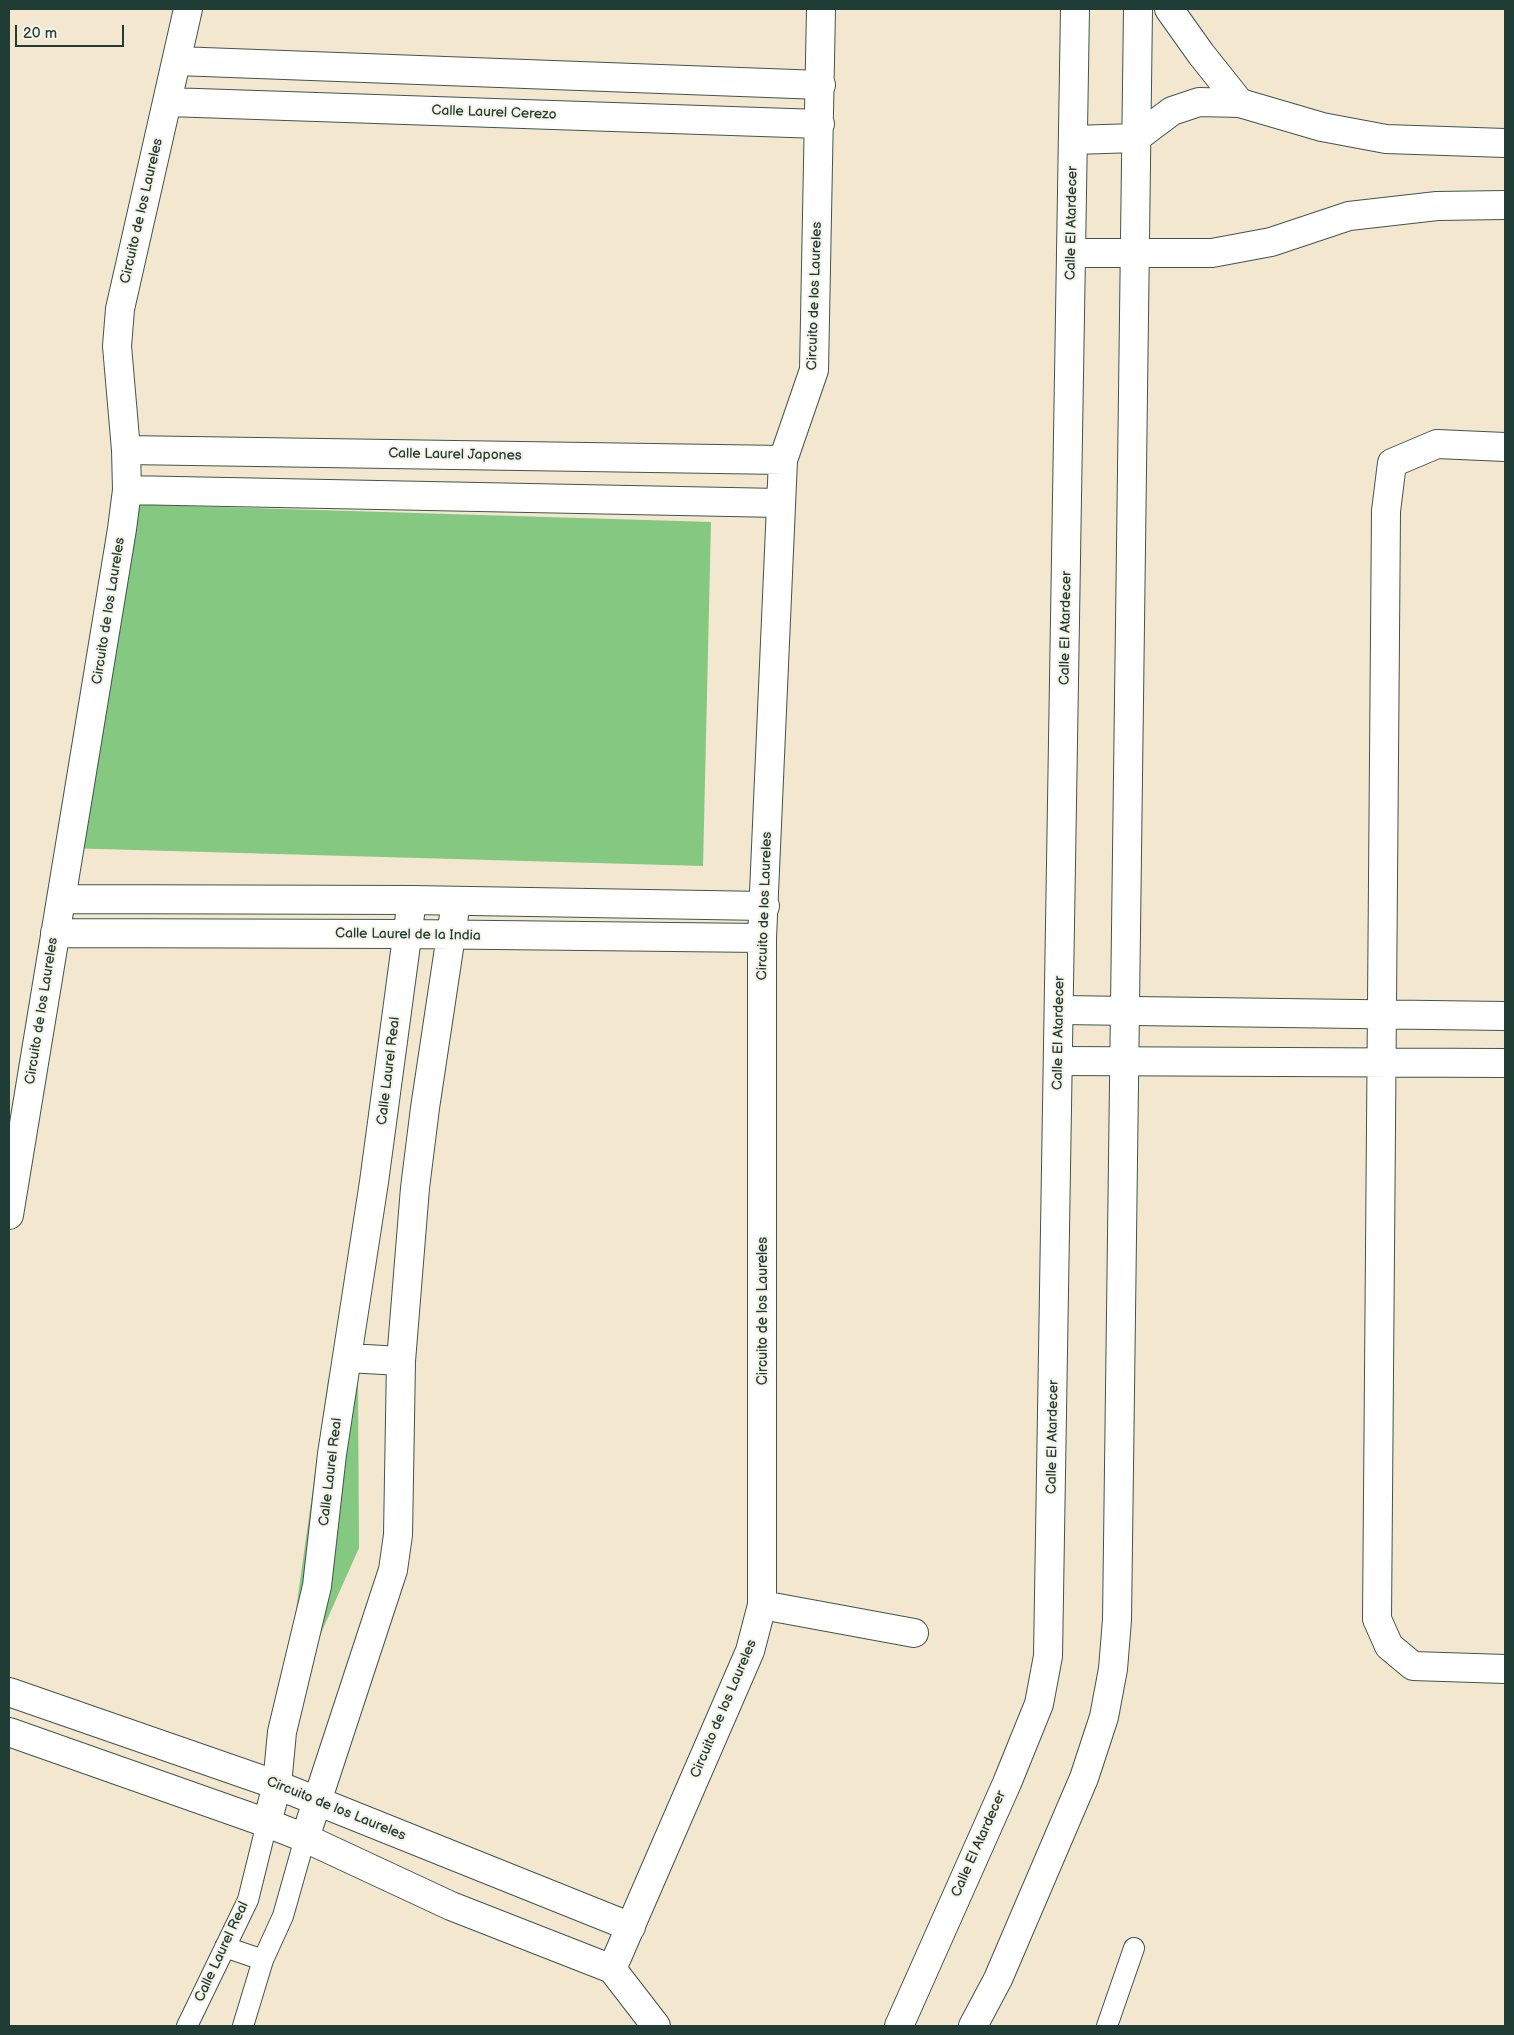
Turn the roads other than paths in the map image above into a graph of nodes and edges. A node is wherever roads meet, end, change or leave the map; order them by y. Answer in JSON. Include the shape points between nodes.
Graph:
{"nodes":[{"id":1,"x":188,"y":9,"type":"edge"},
{"id":2,"x":822,"y":9,"type":"edge"},
{"id":3,"x":1075,"y":9,"type":"edge"},
{"id":4,"x":1138,"y":9,"type":"edge"},
{"id":5,"x":1169,"y":9,"type":"edge"},
{"id":6,"x":177,"y":61,"type":"junction"},
{"id":7,"x":492,"y":73,"type":"junction"},
{"id":8,"x":821,"y":85,"type":"junction"},
{"id":9,"x":168,"y":102,"type":"junction"},
{"id":10,"x":1240,"y":103,"type":"junction"},
{"id":11,"x":492,"y":113,"type":"junction"},
{"id":12,"x":820,"y":124,"type":"junction"},
{"id":13,"x":1136,"y":138,"type":"junction"},
{"id":14,"x":1073,"y":140,"type":"junction"},
{"id":15,"x":1505,"y":143,"type":"edge"},
{"id":16,"x":1505,"y":206,"type":"edge"},
{"id":17,"x":1072,"y":253,"type":"junction"},
{"id":18,"x":1135,"y":255,"type":"junction"},
{"id":19,"x":1505,"y":447,"type":"edge"},
{"id":20,"x":126,"y":450,"type":"junction"},
{"id":21,"x":452,"y":456,"type":"junction"},
{"id":22,"x":783,"y":460,"type":"junction"},
{"id":23,"x":127,"y":490,"type":"junction"},
{"id":24,"x":449,"y":496,"type":"junction"},
{"id":25,"x":780,"y":504,"type":"junction"},
{"id":26,"x":61,"y":899,"type":"junction"},
{"id":27,"x":412,"y":900,"type":"junction"},
{"id":28,"x":456,"y":902,"type":"junction"},
{"id":29,"x":765,"y":906,"type":"junction"},
{"id":30,"x":54,"y":934,"type":"junction"},
{"id":31,"x":407,"y":934,"type":"junction"},
{"id":32,"x":452,"y":936,"type":"junction"},
{"id":33,"x":762,"y":938,"type":"junction"},
{"id":34,"x":1060,"y":1010,"type":"junction"},
{"id":35,"x":1124,"y":1011,"type":"junction"},
{"id":36,"x":1382,"y":1014,"type":"junction"},
{"id":37,"x":1505,"y":1016,"type":"edge"},
{"id":38,"x":1059,"y":1061,"type":"junction"},
{"id":39,"x":1123,"y":1061,"type":"junction"},
{"id":40,"x":1382,"y":1062,"type":"junction"},
{"id":41,"x":1505,"y":1063,"type":"edge"},
{"id":42,"x":9,"y":1216,"type":"edge"},
{"id":43,"x":348,"y":1358,"type":"junction"},
{"id":44,"x":401,"y":1361,"type":"junction"},
{"id":45,"x":762,"y":1605,"type":"junction"},
{"id":46,"x":914,"y":1633,"type":"dead end"},
{"id":47,"x":1505,"y":1669,"type":"edge"},
{"id":48,"x":9,"y":1692,"type":"edge"},
{"id":49,"x":9,"y":1732,"type":"edge"},
{"id":50,"x":277,"y":1785,"type":"junction"},
{"id":51,"x":317,"y":1801,"type":"junction"},
{"id":52,"x":267,"y":1823,"type":"junction"},
{"id":53,"x":305,"y":1838,"type":"junction"},
{"id":54,"x":631,"y":1927,"type":"junction"},
{"id":55,"x":225,"y":1947,"type":"junction"},
{"id":56,"x":1134,"y":1948,"type":"dead end"},
{"id":57,"x":263,"y":1960,"type":"junction"},
{"id":58,"x":612,"y":1969,"type":"junction"},
{"id":59,"x":187,"y":2026,"type":"edge"},
{"id":60,"x":243,"y":2026,"type":"edge"},
{"id":61,"x":656,"y":2026,"type":"edge"},
{"id":62,"x":899,"y":2026,"type":"edge"},
{"id":63,"x":973,"y":2026,"type":"edge"},
{"id":64,"x":1107,"y":2026,"type":"edge"}],
"edges":[{"from":1,"to":6,"type":"street","name":"Circuito de los Laureles"},
{"from":2,"to":8,"type":"street","name":"Circuito de los Laureles"},
{"from":3,"to":14,"type":"street","name":"Calle El Atardecer"},
{"from":4,"to":13,"type":"street"},
{"from":5,"to":10,"type":"street"},
{"from":6,"to":7,"type":"street"},
{"from":6,"to":9,"type":"street","name":"Circuito de los Laureles"},
{"from":7,"to":8,"type":"street"},
{"from":7,"to":11,"type":"street"},
{"from":8,"to":12,"type":"street","name":"Circuito de los Laureles"},
{"from":9,"to":11,"type":"street","name":"Calle Laurel Cerezo"},
{"from":9,"to":20,"type":"street","name":"Circuito de los Laureles","via":[[120,309],[117,346]]},
{"from":10,"to":13,"type":"street","via":[[1199,102],[1172,111]]},
{"from":10,"to":15,"type":"street","via":[[1322,127],[1386,139]]},
{"from":11,"to":12,"type":"street","name":"Calle Laurel Cerezo"},
{"from":12,"to":22,"type":"street","name":"Circuito de los Laureles","via":[[814,370]]},
{"from":13,"to":14,"type":"street"},
{"from":13,"to":18,"type":"street"},
{"from":14,"to":17,"type":"street","name":"Calle El Atardecer"},
{"from":16,"to":18,"type":"street","via":[[1437,206],[1349,216],[1271,242],[1212,253]]},
{"from":17,"to":18,"type":"street"},
{"from":17,"to":34,"type":"street","name":"Calle El Atardecer"},
{"from":18,"to":35,"type":"street"},
{"from":19,"to":36,"type":"street","via":[[1437,444],[1392,463],[1386,511]]},
{"from":20,"to":21,"type":"street","name":"Calle Laurel Japones"},
{"from":20,"to":23,"type":"street","name":"Circuito de los Laureles"},
{"from":21,"to":22,"type":"street","name":"Calle Laurel Japones"},
{"from":21,"to":24,"type":"street"},
{"from":22,"to":25,"type":"street","name":"Circuito de los Laureles"},
{"from":23,"to":24,"type":"street"},
{"from":23,"to":26,"type":"street","name":"Circuito de los Laureles"},
{"from":24,"to":25,"type":"street"},
{"from":25,"to":29,"type":"street","name":"Circuito de los Laureles"},
{"from":26,"to":27,"type":"street"},
{"from":26,"to":30,"type":"street","name":"Circuito de los Laureles"},
{"from":27,"to":28,"type":"street"},
{"from":27,"to":31,"type":"street","name":"Calle Laurel Real"},
{"from":28,"to":29,"type":"street"},
{"from":28,"to":32,"type":"street"},
{"from":29,"to":33,"type":"street","name":"Circuito de los Laureles"},
{"from":30,"to":31,"type":"street","name":"Calle Laurel de la India"},
{"from":30,"to":42,"type":"street","name":"Circuito de los Laureles"},
{"from":31,"to":32,"type":"street","name":"Calle Laurel de la India"},
{"from":31,"to":43,"type":"street","name":"Calle Laurel Real"},
{"from":32,"to":33,"type":"street","name":"Calle Laurel de la India"},
{"from":32,"to":44,"type":"street","via":[[420,1146]]},
{"from":33,"to":45,"type":"street","name":"Circuito de los Laureles"},
{"from":34,"to":35,"type":"street"},
{"from":34,"to":38,"type":"street","name":"Calle El Atardecer"},
{"from":35,"to":36,"type":"street"},
{"from":35,"to":39,"type":"street"},
{"from":36,"to":37,"type":"street"},
{"from":36,"to":40,"type":"street"},
{"from":38,"to":39,"type":"street"},
{"from":38,"to":62,"type":"street","name":"Calle El Atardecer","via":[[1048,1656],[1038,1704],[1017,1757]]},
{"from":39,"to":40,"type":"street"},
{"from":39,"to":63,"type":"street","via":[[1117,1620],[1113,1669],[1104,1717],[1084,1778],[998,1979]]},
{"from":40,"to":41,"type":"street"},
{"from":40,"to":47,"type":"street","via":[[1377,1619],[1390,1646],[1413,1666]]},
{"from":43,"to":44,"type":"street"},
{"from":43,"to":50,"type":"street","name":"Calle Laurel Real","via":[[332,1454],[317,1586],[282,1732]]},
{"from":44,"to":51,"type":"street","via":[[398,1535],[393,1570]]},
{"from":45,"to":46,"type":"street"},
{"from":45,"to":54,"type":"street","name":"Circuito de los Laureles","via":[[750,1651]]},
{"from":48,"to":50,"type":"street","name":"Circuito de los Laureles"},
{"from":49,"to":52,"type":"street"},
{"from":50,"to":51,"type":"street","name":"Circuito de los Laureles"},
{"from":50,"to":52,"type":"street","name":"Calle Laurel Real"},
{"from":51,"to":53,"type":"street"},
{"from":51,"to":54,"type":"street","name":"Circuito de los Laureles"},
{"from":52,"to":53,"type":"street"},
{"from":52,"to":55,"type":"lane","name":"Calle Laurel Real","via":[[248,1900]]},
{"from":53,"to":57,"type":"lane","via":[[283,1916]]},
{"from":53,"to":58,"type":"street","via":[[451,1906]]},
{"from":54,"to":58,"type":"street"},
{"from":55,"to":57,"type":"lane"},
{"from":55,"to":59,"type":"lane","name":"Calle Laurel Real"},
{"from":56,"to":64,"type":"lane"},
{"from":57,"to":60,"type":"lane"},
{"from":58,"to":61,"type":"street"}]}
